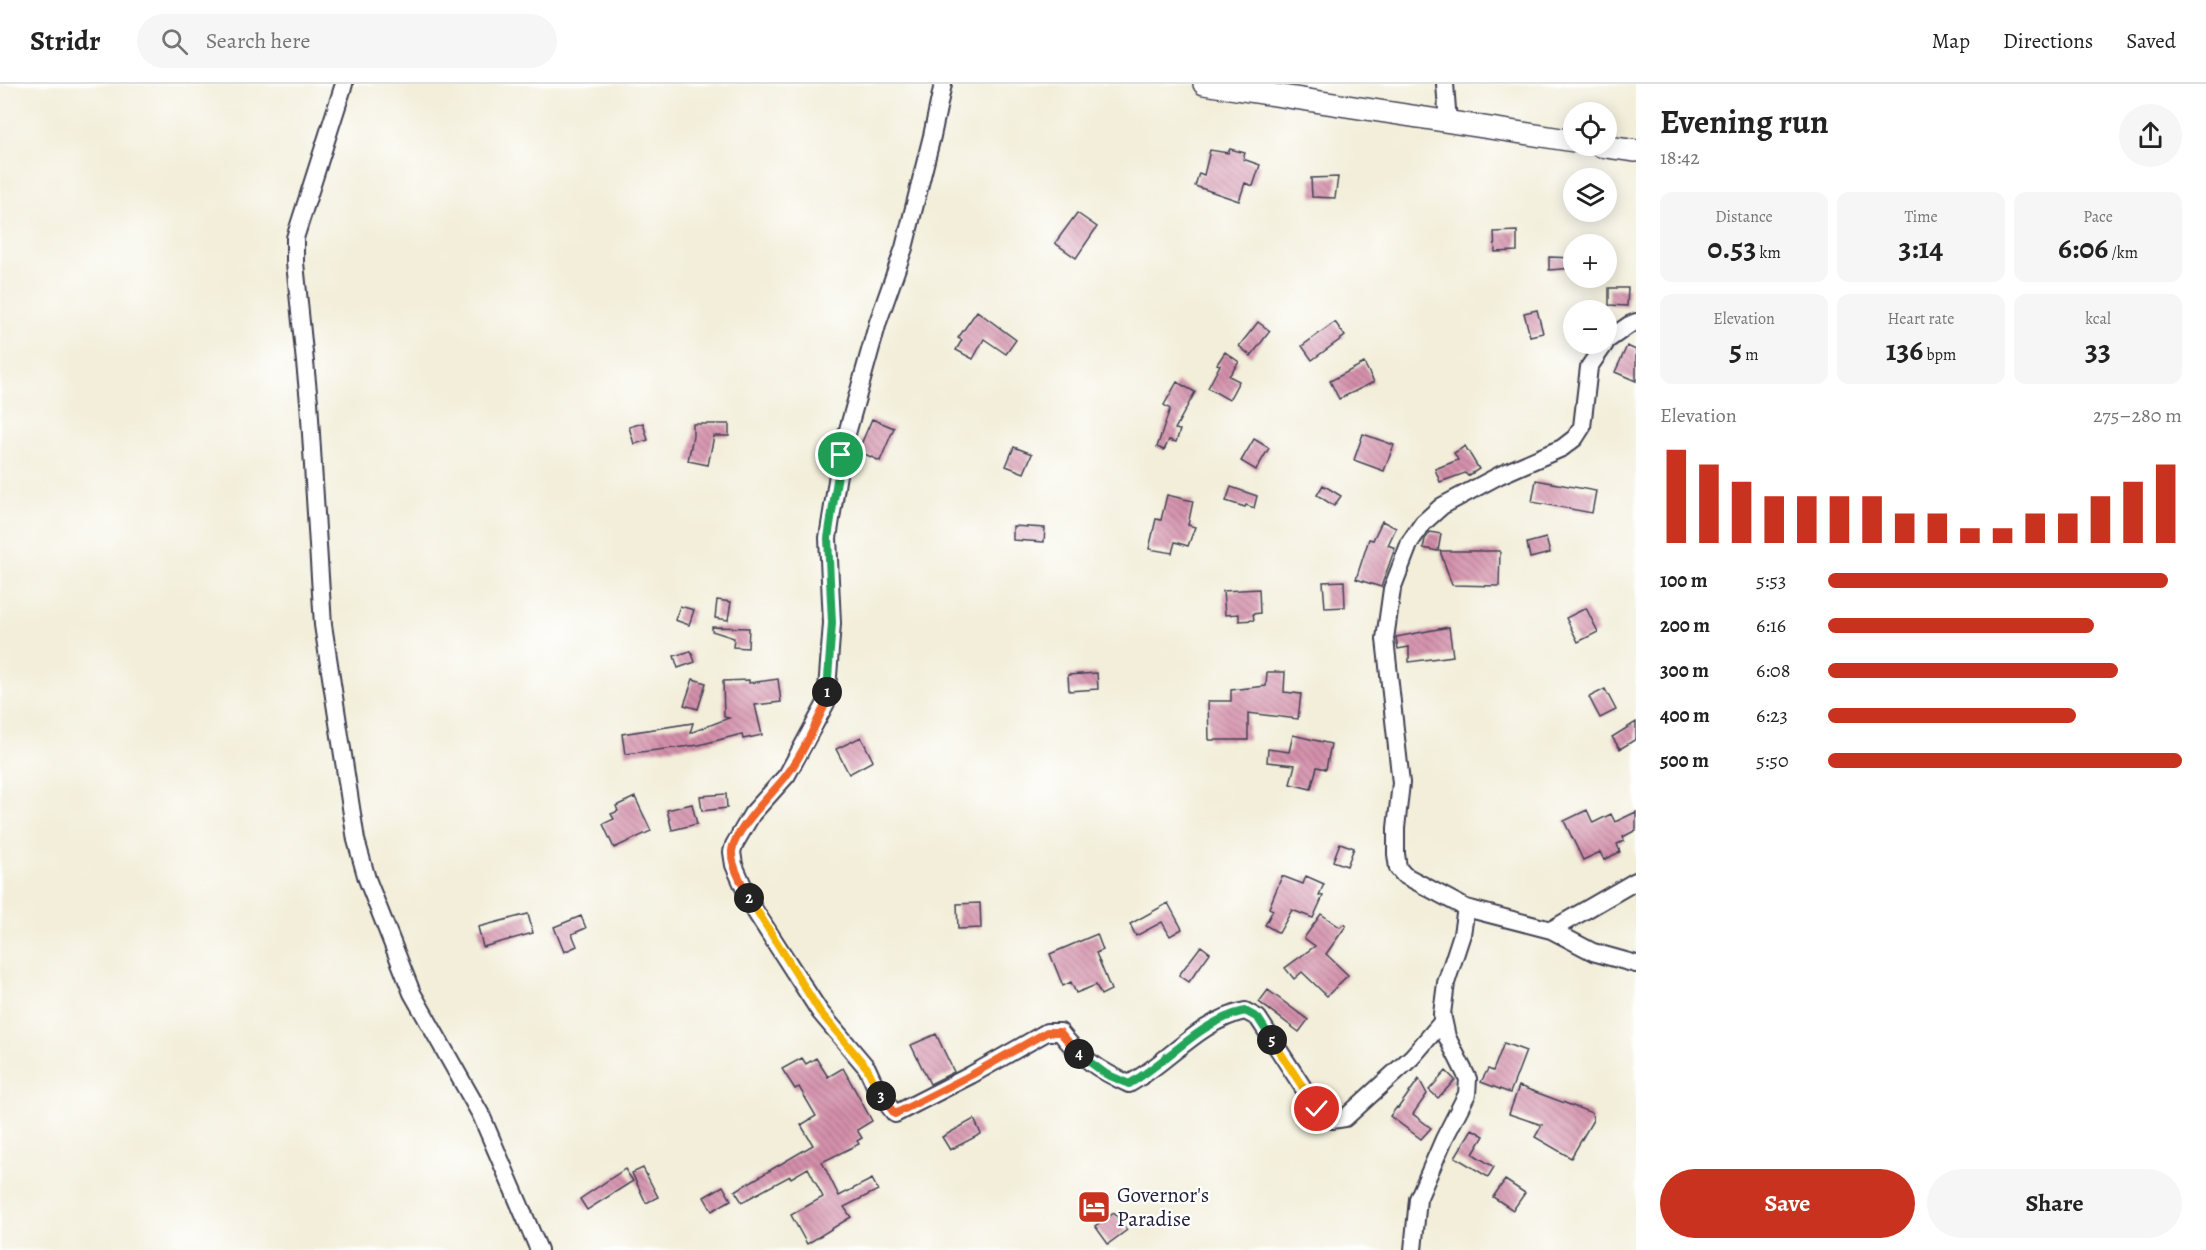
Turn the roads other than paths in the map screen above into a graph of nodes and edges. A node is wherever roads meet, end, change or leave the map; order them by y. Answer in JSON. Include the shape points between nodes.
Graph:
{"nodes":[{"id":1,"x":344,"y":84,"type":"edge"},
{"id":2,"x":943,"y":84,"type":"edge"},
{"id":3,"x":1204,"y":84,"type":"edge"},
{"id":4,"x":1445,"y":84,"type":"edge"},
{"id":5,"x":1448,"y":122,"type":"junction"},
{"id":6,"x":1563,"y":139,"type":"edge"},
{"id":7,"x":1617,"y":148,"type":"edge"},
{"id":8,"x":1636,"y":151,"type":"edge"},
{"id":9,"x":1636,"y":322,"type":"edge"},
{"id":10,"x":1617,"y":334,"type":"edge"},
{"id":11,"x":1598,"y":354,"type":"edge"},
{"id":12,"x":1636,"y":881,"type":"edge"},
{"id":13,"x":1466,"y":908,"type":"junction"},
{"id":14,"x":1551,"y":930,"type":"junction"},
{"id":15,"x":1636,"y":964,"type":"edge"},
{"id":16,"x":1443,"y":1021,"type":"junction"},
{"id":17,"x":539,"y":1250,"type":"edge"},
{"id":18,"x":1413,"y":1250,"type":"edge"}],
"edges":[{"from":1,"to":17,"type":"street","via":[[295,238],[295,263],[309,402],[323,625],[356,840],[367,879],[412,993],[481,1115]]},
{"from":2,"to":16,"type":"street","via":[[904,248],[878,322],[841,455],[828,538],[832,623],[826,703],[787,775],[752,814],[732,852],[753,908],[820,1012],[867,1068],[878,1092],[895,1114],[1047,1032],[1060,1032],[1074,1050],[1106,1074],[1129,1084],[1178,1047],[1229,1015],[1245,1011],[1258,1018],[1317,1109],[1332,1120],[1345,1118],[1412,1057]]},
{"from":3,"to":5,"type":"main road"},
{"from":4,"to":5,"type":"street"},
{"from":5,"to":6,"type":"main road"},
{"from":7,"to":8,"type":"main road"},
{"from":9,"to":10,"type":"street"},
{"from":11,"to":13,"type":"street","via":[[1589,367],[1582,427],[1575,438],[1563,448],[1442,506],[1410,542],[1392,589],[1384,639],[1401,783],[1396,828],[1398,868]]},
{"from":12,"to":14,"type":"street"},
{"from":13,"to":14,"type":"street"},
{"from":13,"to":16,"type":"street","via":[[1446,983]]},
{"from":14,"to":15,"type":"street","via":[[1593,952]]},
{"from":16,"to":18,"type":"street","via":[[1468,1079],[1467,1094],[1418,1198]]}]}
